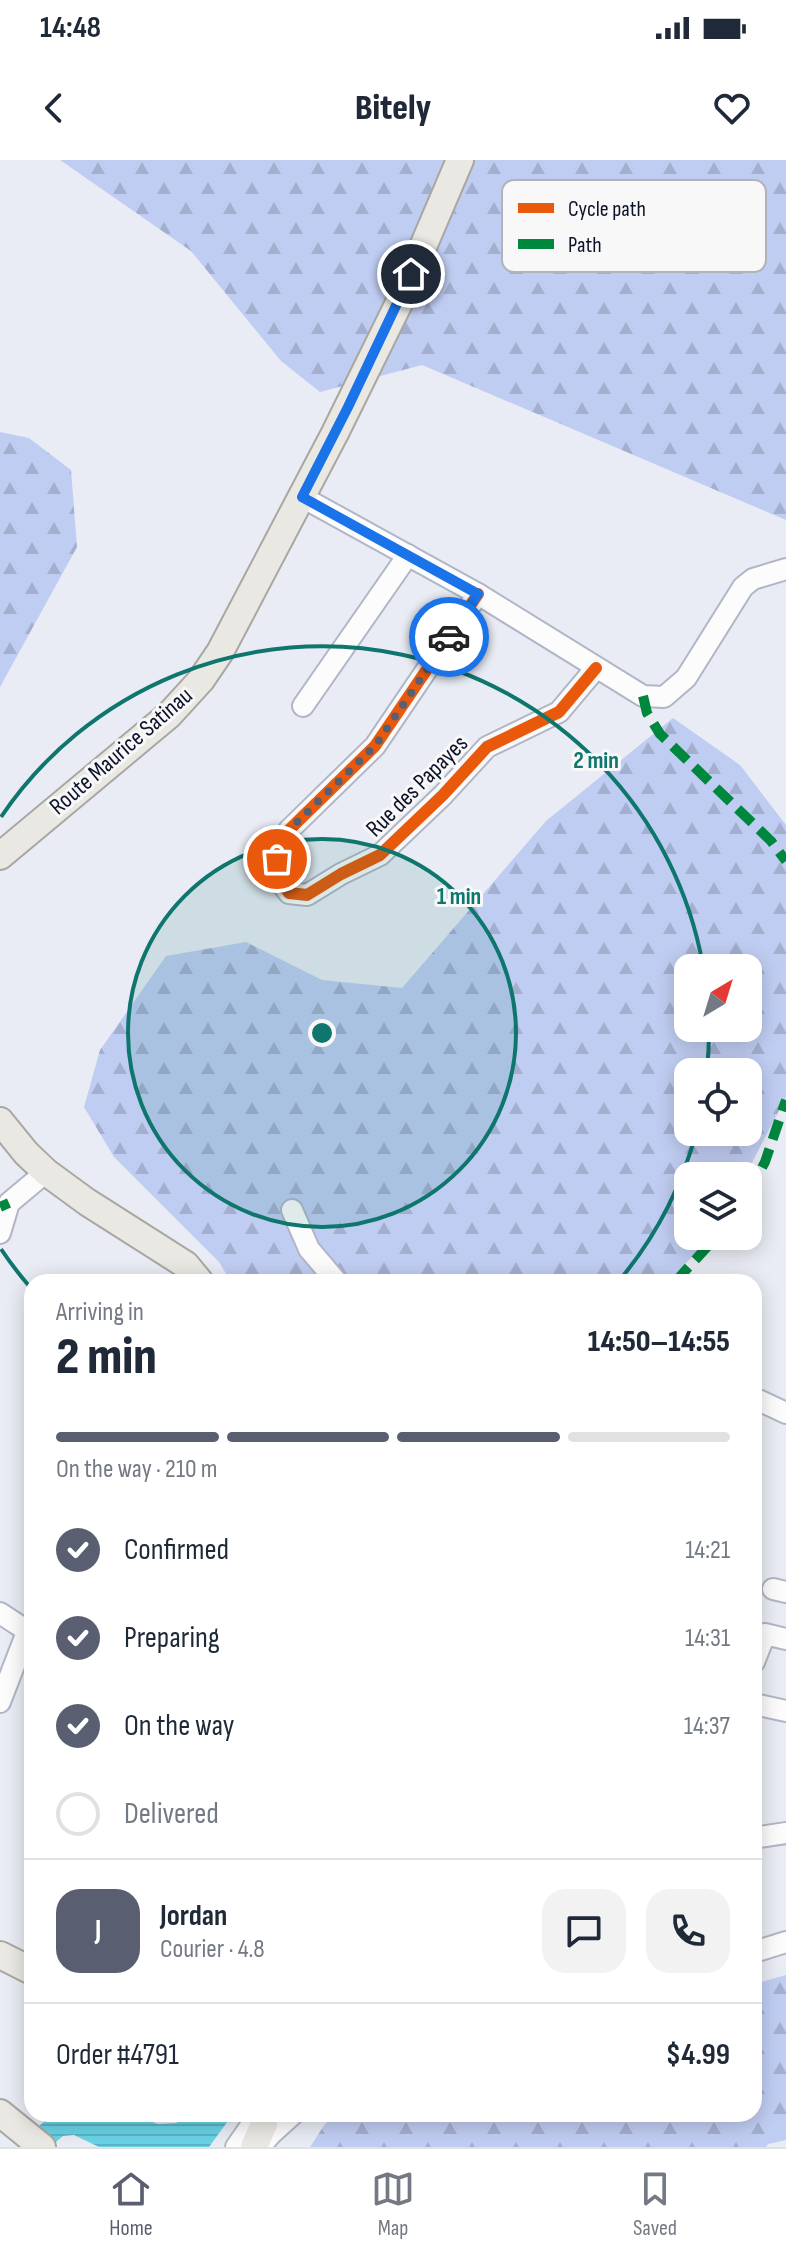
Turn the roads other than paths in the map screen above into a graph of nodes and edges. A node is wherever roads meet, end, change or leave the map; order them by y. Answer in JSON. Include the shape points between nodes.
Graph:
{"nodes":[{"id":1,"x":460,"y":160,"type":"edge"},
{"id":2,"x":302,"y":497,"type":"junction"},
{"id":3,"x":408,"y":555,"type":"junction"},
{"id":4,"x":786,"y":569,"type":"edge"},
{"id":5,"x":478,"y":594,"type":"junction"},
{"id":6,"x":596,"y":668,"type":"junction"},
{"id":7,"x":303,"y":706,"type":"dead end"},
{"id":8,"x":0,"y":856,"type":"edge"},
{"id":9,"x":0,"y":1121,"type":"edge"},
{"id":10,"x":46,"y":1172,"type":"junction"},
{"id":11,"x":292,"y":1210,"type":"dead end"},
{"id":12,"x":0,"y":1233,"type":"edge"},
{"id":13,"x":193,"y":1274,"type":"edge"},
{"id":14,"x":330,"y":1274,"type":"edge"},
{"id":15,"x":762,"y":1402,"type":"edge"},
{"id":16,"x":786,"y":1413,"type":"edge"},
{"id":17,"x":0,"y":1613,"type":"edge"},
{"id":18,"x":24,"y":1629,"type":"edge"},
{"id":19,"x":786,"y":1639,"type":"edge"},
{"id":20,"x":762,"y":1642,"type":"edge"},
{"id":21,"x":24,"y":1647,"type":"edge"},
{"id":22,"x":0,"y":1702,"type":"edge"},
{"id":23,"x":762,"y":1706,"type":"edge"},
{"id":24,"x":786,"y":1711,"type":"edge"},
{"id":25,"x":786,"y":1833,"type":"edge"},
{"id":26,"x":762,"y":1837,"type":"edge"},
{"id":27,"x":786,"y":1942,"type":"edge"},
{"id":28,"x":762,"y":1950,"type":"edge"},
{"id":29,"x":0,"y":1955,"type":"edge"},
{"id":30,"x":24,"y":1967,"type":"edge"},
{"id":31,"x":0,"y":2113,"type":"edge"},
{"id":32,"x":254,"y":2122,"type":"edge"},
{"id":33,"x":263,"y":2122,"type":"edge"},
{"id":34,"x":284,"y":2122,"type":"edge"},
{"id":35,"x":21,"y":2139,"type":"edge"},
{"id":36,"x":236,"y":2147,"type":"edge"},
{"id":37,"x":254,"y":2147,"type":"edge"},
{"id":38,"x":260,"y":2147,"type":"edge"}],
"edges":[{"from":1,"to":2,"type":"main road","name":"Route Maurice Satinau","via":[[399,303]]},
{"from":2,"to":3,"type":"street"},
{"from":2,"to":8,"type":"main road","name":"Route Maurice Satinau","via":[[201,680],[169,715]]},
{"from":3,"to":5,"type":"street"},
{"from":3,"to":7,"type":"street"},
{"from":4,"to":6,"type":"street","via":[[743,587],[686,678],[664,697],[643,696]]},
{"from":5,"to":6,"type":"street"},
{"from":5,"to":6,"type":"street","name":"Rue des Papayes","via":[[375,746],[289,830],[277,859],[277,877],[289,893],[307,895],[380,855],[487,747],[559,712]]},
{"from":9,"to":10,"type":"main road"},
{"from":10,"to":12,"type":"street","via":[[9,1203]]},
{"from":10,"to":13,"type":"main road"},
{"from":11,"to":14,"type":"street","via":[[309,1249]]},
{"from":15,"to":16,"type":"street"},
{"from":17,"to":18,"type":"street"},
{"from":19,"to":20,"type":"street","via":[[765,1634]]},
{"from":21,"to":22,"type":"street"},
{"from":23,"to":24,"type":"street"},
{"from":25,"to":26,"type":"street"},
{"from":27,"to":28,"type":"street"},
{"from":29,"to":30,"type":"main road"},
{"from":31,"to":35,"type":"main road"},
{"from":32,"to":36,"type":"street"},
{"from":33,"to":37,"type":"main road"},
{"from":34,"to":38,"type":"street"}]}
